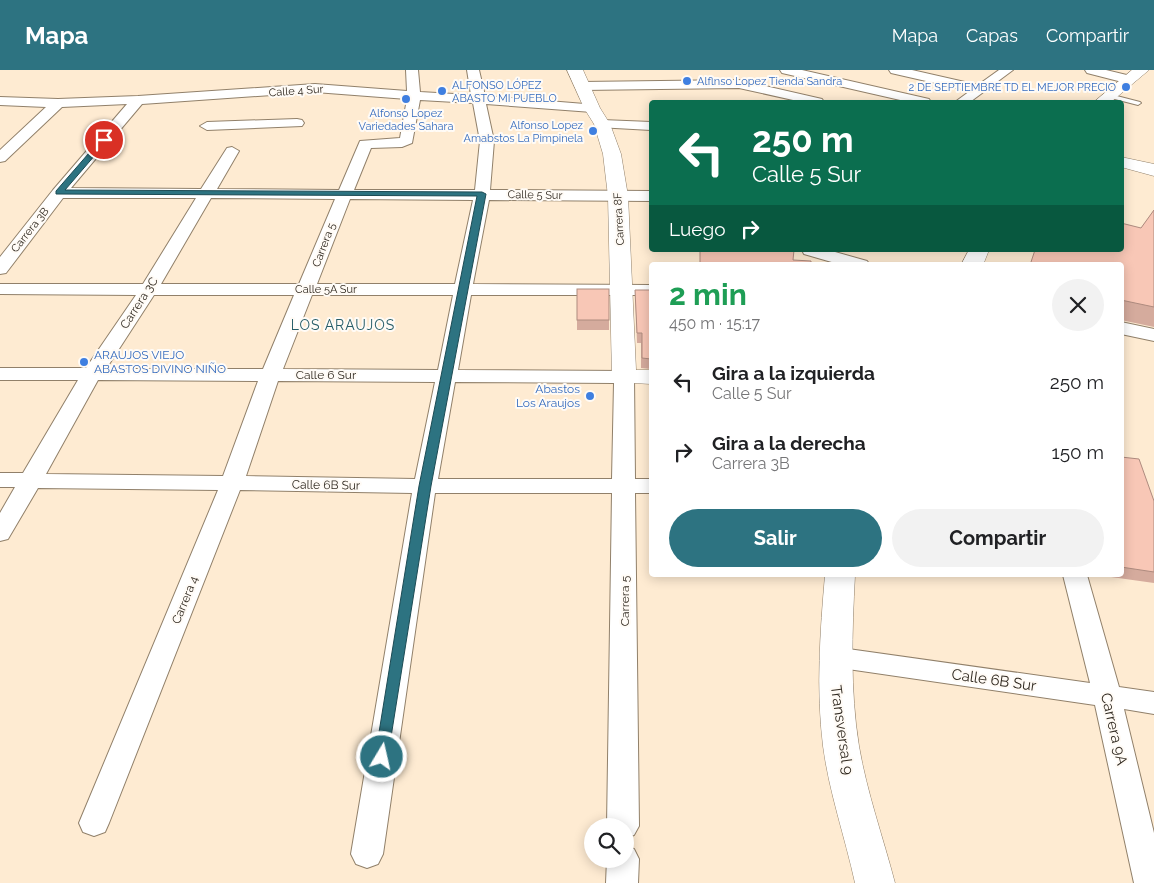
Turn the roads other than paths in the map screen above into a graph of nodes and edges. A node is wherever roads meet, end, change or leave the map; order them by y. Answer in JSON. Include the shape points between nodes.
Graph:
{"nodes":[{"id":1,"x":412,"y":70,"type":"edge"},
{"id":2,"x":472,"y":70,"type":"edge"},
{"id":3,"x":708,"y":70,"type":"edge"},
{"id":4,"x":786,"y":70,"type":"edge"},
{"id":5,"x":895,"y":70,"type":"edge"},
{"id":6,"x":987,"y":70,"type":"edge"},
{"id":7,"x":1091,"y":70,"type":"edge"},
{"id":8,"x":1005,"y":72,"type":"edge"},
{"id":9,"x":1136,"y":75,"type":"edge"},
{"id":10,"x":579,"y":78,"type":"edge"},
{"id":11,"x":724,"y":84,"type":"junction"},
{"id":12,"x":980,"y":89,"type":"junction"},
{"id":13,"x":297,"y":90,"type":"junction"},
{"id":14,"x":414,"y":96,"type":"junction"},
{"id":15,"x":733,"y":96,"type":"dead end"},
{"id":16,"x":479,"y":99,"type":"junction"},
{"id":17,"x":1106,"y":99,"type":"edge"},
{"id":18,"x":138,"y":100,"type":"junction"},
{"id":19,"x":809,"y":100,"type":"edge"},
{"id":20,"x":915,"y":100,"type":"edge"},
{"id":21,"x":965,"y":100,"type":"edge"},
{"id":22,"x":0,"y":101,"type":"edge"},
{"id":23,"x":1124,"y":101,"type":"edge"},
{"id":24,"x":58,"y":103,"type":"junction"},
{"id":25,"x":1138,"y":103,"type":"dead end"},
{"id":26,"x":597,"y":116,"type":"junction"},
{"id":27,"x":297,"y":123,"type":"junction"},
{"id":28,"x":207,"y":126,"type":"dead end"},
{"id":29,"x":649,"y":126,"type":"edge"},
{"id":30,"x":296,"y":140,"type":"dead end"},
{"id":31,"x":232,"y":151,"type":"dead end"},
{"id":32,"x":0,"y":158,"type":"edge"},
{"id":33,"x":1124,"y":163,"type":"edge"},
{"id":34,"x":1154,"y":170,"type":"edge"},
{"id":35,"x":1124,"y":178,"type":"edge"},
{"id":36,"x":1154,"y":185,"type":"edge"},
{"id":37,"x":59,"y":193,"type":"junction"},
{"id":38,"x":206,"y":194,"type":"junction"},
{"id":39,"x":343,"y":194,"type":"junction"},
{"id":40,"x":482,"y":194,"type":"junction"},
{"id":41,"x":618,"y":196,"type":"junction"},
{"id":42,"x":649,"y":196,"type":"edge"},
{"id":43,"x":817,"y":252,"type":"edge"},
{"id":44,"x":851,"y":262,"type":"edge"},
{"id":45,"x":0,"y":269,"type":"edge"},
{"id":46,"x":463,"y":288,"type":"junction"},
{"id":47,"x":0,"y":289,"type":"edge"},
{"id":48,"x":308,"y":289,"type":"junction"},
{"id":49,"x":621,"y":289,"type":"junction"},
{"id":50,"x":148,"y":290,"type":"junction"},
{"id":51,"x":649,"y":290,"type":"edge"},
{"id":52,"x":1124,"y":329,"type":"edge"},
{"id":53,"x":1154,"y":334,"type":"edge"},
{"id":54,"x":0,"y":374,"type":"edge"},
{"id":55,"x":271,"y":374,"type":"junction"},
{"id":56,"x":448,"y":375,"type":"junction"},
{"id":57,"x":91,"y":376,"type":"junction"},
{"id":58,"x":624,"y":377,"type":"junction"},
{"id":59,"x":649,"y":377,"type":"edge"},
{"id":60,"x":0,"y":480,"type":"edge"},
{"id":61,"x":32,"y":480,"type":"junction"},
{"id":62,"x":232,"y":484,"type":"junction"},
{"id":63,"x":425,"y":486,"type":"junction"},
{"id":64,"x":638,"y":486,"type":"edge"},
{"id":65,"x":0,"y":533,"type":"edge"},
{"id":66,"x":840,"y":577,"type":"edge"},
{"id":67,"x":1076,"y":577,"type":"edge"},
{"id":68,"x":834,"y":657,"type":"junction"},
{"id":69,"x":1107,"y":696,"type":"junction"},
{"id":70,"x":1154,"y":703,"type":"edge"},
{"id":71,"x":623,"y":818,"type":"edge"},
{"id":72,"x":94,"y":823,"type":"dead end"},
{"id":73,"x":367,"y":854,"type":"dead end"},
{"id":74,"x":622,"y":868,"type":"edge"},
{"id":75,"x":622,"y":883,"type":"edge"},
{"id":76,"x":875,"y":883,"type":"edge"},
{"id":77,"x":1150,"y":883,"type":"edge"}],
"edges":[{"from":1,"to":14,"type":"street"},
{"from":2,"to":16,"type":"street"},
{"from":3,"to":11,"type":"street"},
{"from":4,"to":20,"type":"street"},
{"from":5,"to":12,"type":"street"},
{"from":6,"to":8,"type":"street"},
{"from":7,"to":9,"type":"street"},
{"from":8,"to":12,"type":"street"},
{"from":9,"to":17,"type":"street"},
{"from":10,"to":11,"type":"street"},
{"from":10,"to":26,"type":"street","name":"Carrera 8F"},
{"from":11,"to":15,"type":"street"},
{"from":11,"to":19,"type":"street","via":[[746,85]]},
{"from":12,"to":21,"type":"street"},
{"from":13,"to":14,"type":"street","name":"Calle 4 Sur","via":[[316,83]]},
{"from":13,"to":18,"type":"street","name":"Calle 4 Sur"},
{"from":13,"to":27,"type":"street"},
{"from":14,"to":16,"type":"street","name":"Calle 4 Sur"},
{"from":14,"to":39,"type":"street","name":"Carrera 5","via":[[407,140],[402,143],[365,144]]},
{"from":16,"to":26,"type":"street","name":"Calle 4 Sur"},
{"from":16,"to":40,"type":"street","via":[[487,141]]},
{"from":18,"to":24,"type":"street","name":"Calle 4 Sur"},
{"from":18,"to":37,"type":"street","name":"Carrera 3B"},
{"from":22,"to":24,"type":"street","name":"Calle 4 Sur"},
{"from":23,"to":25,"type":"lane"},
{"from":24,"to":32,"type":"street"},
{"from":26,"to":29,"type":"street","name":"Calle 4 Sur"},
{"from":26,"to":41,"type":"street","name":"Carrera 8F","via":[[612,154]]},
{"from":27,"to":28,"type":"street"},
{"from":27,"to":30,"type":"street"},
{"from":31,"to":38,"type":"street","name":"Carrera 3C"},
{"from":33,"to":34,"type":"street"},
{"from":35,"to":36,"type":"street"},
{"from":37,"to":38,"type":"street","name":"Calle 5 Sur"},
{"from":37,"to":45,"type":"street","name":"Carrera 3B"},
{"from":38,"to":39,"type":"street","name":"Calle 5 Sur"},
{"from":38,"to":50,"type":"street","name":"Carrera 3C"},
{"from":39,"to":40,"type":"street","name":"Calle 5 Sur"},
{"from":39,"to":48,"type":"street","name":"Carrera 5"},
{"from":40,"to":41,"type":"street","name":"Calle 5 Sur"},
{"from":40,"to":46,"type":"street"},
{"from":41,"to":42,"type":"street","name":"Calle 5 Sur"},
{"from":41,"to":49,"type":"street","name":"Carrera 8F"},
{"from":43,"to":44,"type":"street"},
{"from":46,"to":48,"type":"street","name":"Calle 5A Sur"},
{"from":46,"to":49,"type":"street","name":"Calle 5A Sur"},
{"from":46,"to":56,"type":"street"},
{"from":47,"to":50,"type":"street","name":"Calle 5A Sur"},
{"from":48,"to":50,"type":"street","name":"Calle 5A Sur"},
{"from":48,"to":55,"type":"street","name":"Carrera 5"},
{"from":49,"to":51,"type":"street","name":"Calle 5A Sur"},
{"from":49,"to":58,"type":"street","name":"Carrera 8F"},
{"from":50,"to":57,"type":"street","name":"Carrera 3C"},
{"from":52,"to":53,"type":"street"},
{"from":54,"to":57,"type":"street","name":"Calle 6 Sur"},
{"from":55,"to":56,"type":"street","name":"Calle 6 Sur"},
{"from":55,"to":57,"type":"street","name":"Calle 6 Sur"},
{"from":55,"to":62,"type":"street","name":"Carrera 4"},
{"from":56,"to":58,"type":"street","name":"Calle 6 Sur"},
{"from":56,"to":63,"type":"street"},
{"from":57,"to":61,"type":"street","name":"Carrera 3C"},
{"from":58,"to":59,"type":"street","name":"Calle 6 Sur"},
{"from":58,"to":64,"type":"street","name":"Carrera 5"},
{"from":60,"to":61,"type":"street","name":"Calle 6B Sur"},
{"from":61,"to":62,"type":"street","name":"Calle 6B Sur"},
{"from":61,"to":65,"type":"street","name":"Carrera 3C"},
{"from":62,"to":63,"type":"street","name":"Calle 6B Sur"},
{"from":62,"to":72,"type":"street","name":"Carrera 4"},
{"from":63,"to":64,"type":"street","name":"Calle 6B Sur"},
{"from":63,"to":73,"type":"street"},
{"from":64,"to":71,"type":"street","name":"Carrera 5"},
{"from":66,"to":68,"type":"street","name":"Transversal 9"},
{"from":67,"to":69,"type":"street","name":"Carrera 9A"},
{"from":68,"to":69,"type":"street","name":"Calle 6B Sur"},
{"from":68,"to":76,"type":"street","name":"Transversal 9","via":[[842,748]]},
{"from":69,"to":70,"type":"street","name":"Calle 6B Sur"},
{"from":69,"to":77,"type":"street","name":"Carrera 9A"},
{"from":74,"to":75,"type":"street"}]}
